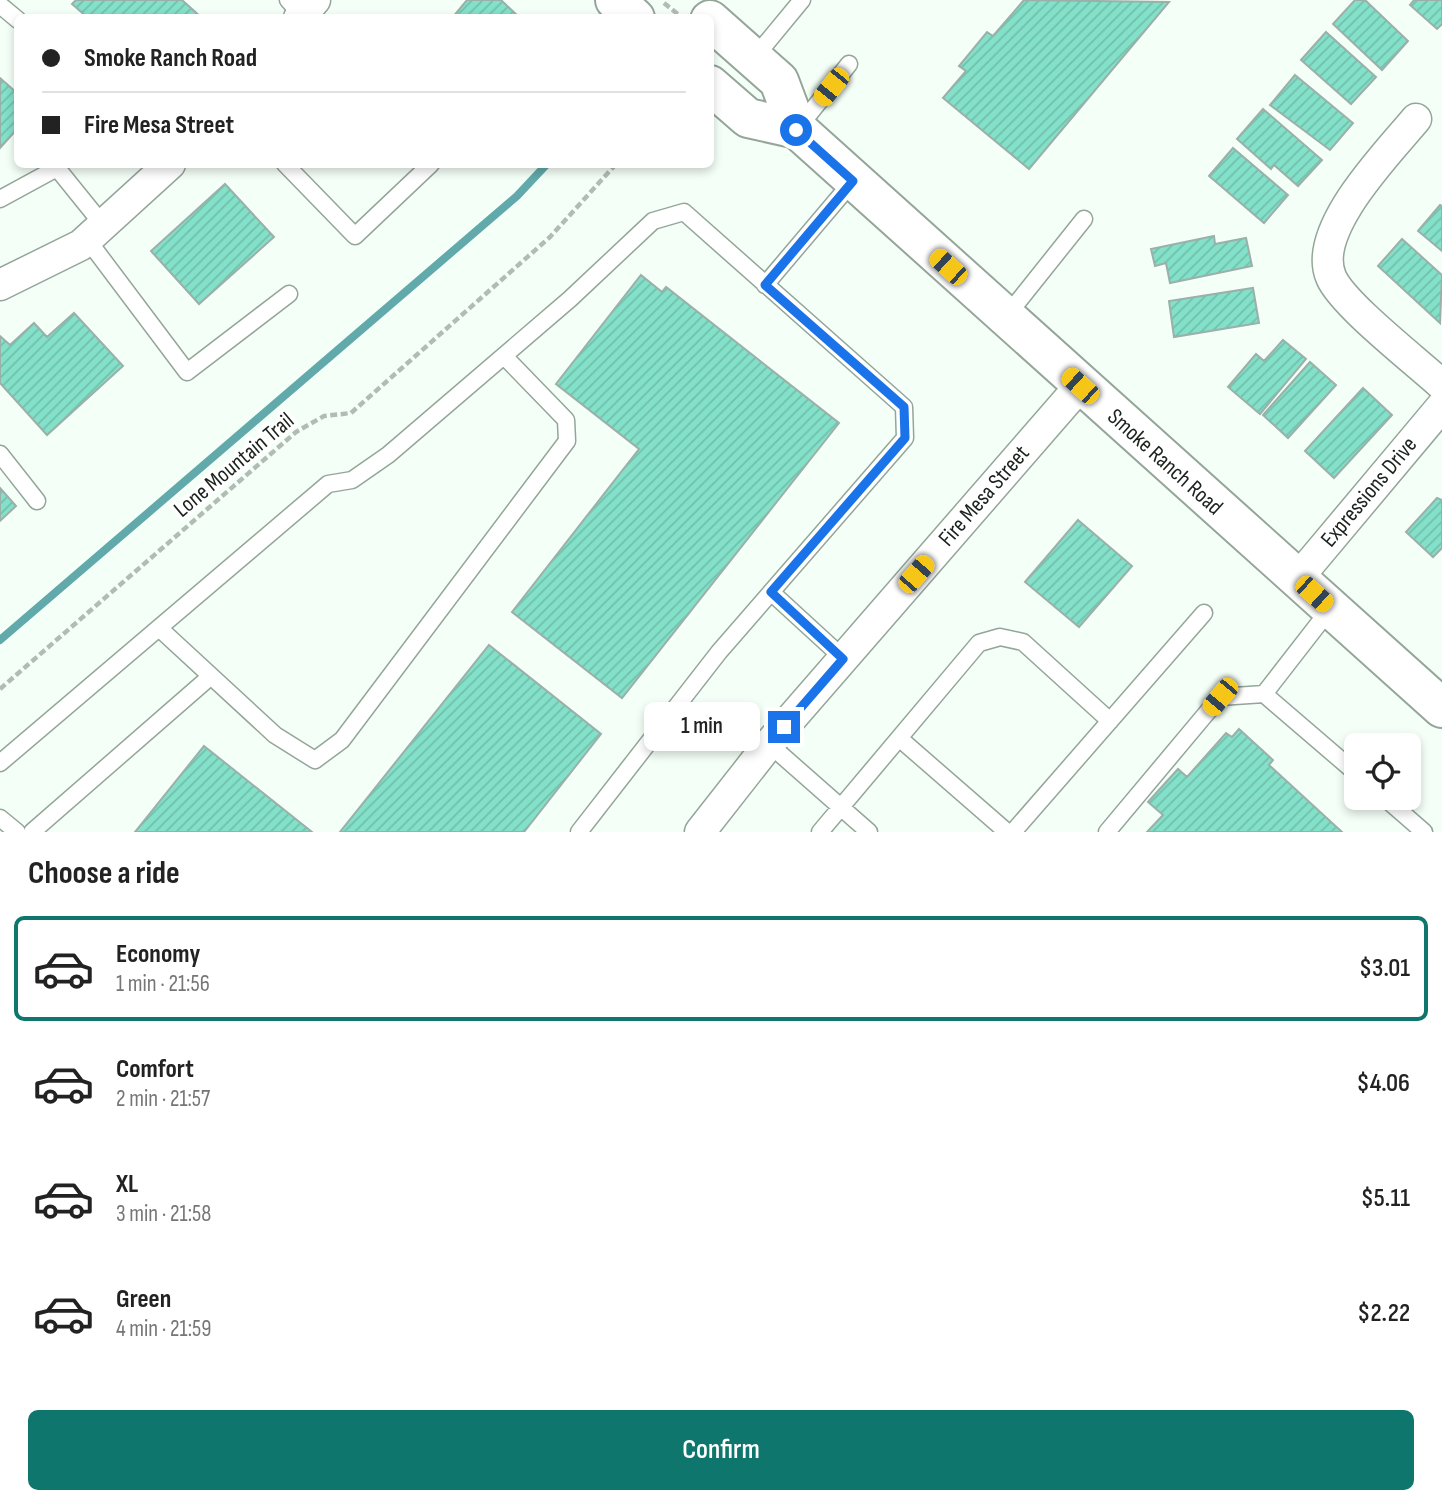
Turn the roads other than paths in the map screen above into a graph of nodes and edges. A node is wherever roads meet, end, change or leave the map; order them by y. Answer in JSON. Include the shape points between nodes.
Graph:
{"nodes":[{"id":1,"x":615,"y":0,"type":"edge"},
{"id":2,"x":687,"y":0,"type":"edge"},
{"id":3,"x":802,"y":0,"type":"edge"},
{"id":4,"x":0,"y":5,"type":"edge"},
{"id":5,"x":631,"y":14,"type":"edge"},
{"id":6,"x":703,"y":14,"type":"edge"},
{"id":7,"x":14,"y":17,"type":"edge"},
{"id":8,"x":714,"y":23,"type":"edge"},
{"id":9,"x":754,"y":58,"type":"junction"},
{"id":10,"x":849,"y":64,"type":"dead end"},
{"id":11,"x":714,"y":88,"type":"edge"},
{"id":12,"x":1416,"y":119,"type":"dead end"},
{"id":13,"x":796,"y":130,"type":"junction"},
{"id":14,"x":54,"y":168,"type":"edge"},
{"id":15,"x":59,"y":168,"type":"edge"},
{"id":16,"x":166,"y":168,"type":"edge"},
{"id":17,"x":289,"y":168,"type":"edge"},
{"id":18,"x":427,"y":168,"type":"edge"},
{"id":19,"x":853,"y":181,"type":"junction"},
{"id":20,"x":0,"y":199,"type":"edge"},
{"id":21,"x":1084,"y":219,"type":"dead end"},
{"id":22,"x":95,"y":232,"type":"junction"},
{"id":23,"x":0,"y":285,"type":"edge"},
{"id":24,"x":765,"y":285,"type":"junction"},
{"id":25,"x":289,"y":295,"type":"dead end"},
{"id":26,"x":1005,"y":318,"type":"junction"},
{"id":27,"x":504,"y":356,"type":"junction"},
{"id":28,"x":1442,"y":385,"type":"edge"},
{"id":29,"x":1080,"y":386,"type":"junction"},
{"id":30,"x":1442,"y":406,"type":"edge"},
{"id":31,"x":0,"y":454,"type":"edge"},
{"id":32,"x":37,"y":501,"type":"dead end"},
{"id":33,"x":1297,"y":579,"type":"junction"},
{"id":34,"x":771,"y":592,"type":"junction"},
{"id":35,"x":1331,"y":609,"type":"junction"},
{"id":36,"x":1204,"y":613,"type":"dead end"},
{"id":37,"x":159,"y":628,"type":"junction"},
{"id":38,"x":843,"y":659,"type":"junction"},
{"id":39,"x":211,"y":676,"type":"junction"},
{"id":40,"x":1264,"y":694,"type":"junction"},
{"id":41,"x":1442,"y":708,"type":"edge"},
{"id":42,"x":1110,"y":721,"type":"junction"},
{"id":43,"x":899,"y":738,"type":"junction"},
{"id":44,"x":769,"y":744,"type":"junction"},
{"id":45,"x":0,"y":763,"type":"edge"},
{"id":46,"x":1344,"y":764,"type":"edge"},
{"id":47,"x":841,"y":808,"type":"junction"},
{"id":48,"x":1399,"y":810,"type":"edge"},
{"id":49,"x":0,"y":817,"type":"edge"},
{"id":50,"x":17,"y":832,"type":"edge"},
{"id":51,"x":32,"y":832,"type":"edge"},
{"id":52,"x":579,"y":832,"type":"edge"},
{"id":53,"x":701,"y":832,"type":"edge"},
{"id":54,"x":820,"y":832,"type":"edge"},
{"id":55,"x":869,"y":832,"type":"edge"},
{"id":56,"x":1007,"y":832,"type":"edge"},
{"id":57,"x":1013,"y":832,"type":"edge"},
{"id":58,"x":1107,"y":832,"type":"edge"},
{"id":59,"x":1424,"y":832,"type":"edge"}],
"edges":[{"from":1,"to":5,"type":"main road"},
{"from":2,"to":6,"type":"main road","name":"Smoke Ranch Road"},
{"from":3,"to":9,"type":"lane"},
{"from":4,"to":7,"type":"lane"},
{"from":8,"to":9,"type":"main road","name":"Smoke Ranch Road"},
{"from":9,"to":13,"type":"main road","name":"Smoke Ranch Road","via":[[779,81]]},
{"from":10,"to":13,"type":"lane"},
{"from":11,"to":13,"type":"main road","name":"Smoke Ranch Road","via":[[748,118]]},
{"from":12,"to":28,"type":"street","via":[[1342,209],[1327,257],[1331,277],[1349,301]]},
{"from":13,"to":19,"type":"main road","name":"Smoke Ranch Road"},
{"from":14,"to":20,"type":"lane"},
{"from":15,"to":22,"type":"lane"},
{"from":16,"to":22,"type":"street"},
{"from":17,"to":18,"type":"lane","via":[[355,236]]},
{"from":19,"to":24,"type":"lane"},
{"from":19,"to":26,"type":"main road","name":"Smoke Ranch Road"},
{"from":21,"to":26,"type":"lane"},
{"from":22,"to":23,"type":"street"},
{"from":22,"to":25,"type":"lane","via":[[187,372]]},
{"from":24,"to":27,"type":"lane","via":[[684,212],[653,221]]},
{"from":24,"to":34,"type":"lane","via":[[904,407],[905,438]]},
{"from":26,"to":29,"type":"main road","name":"Smoke Ranch Road"},
{"from":27,"to":37,"type":"lane","via":[[388,455],[352,480],[328,484]]},
{"from":27,"to":39,"type":"lane","via":[[566,420],[567,441],[342,740],[315,760],[275,735]]},
{"from":29,"to":33,"type":"main road","name":"Smoke Ranch Road"},
{"from":29,"to":38,"type":"street","name":"Fire Mesa Street"},
{"from":30,"to":33,"type":"street","name":"Expressions Drive"},
{"from":31,"to":32,"type":"lane"},
{"from":33,"to":35,"type":"main road","name":"Smoke Ranch Road"},
{"from":34,"to":38,"type":"lane"},
{"from":34,"to":52,"type":"lane"},
{"from":35,"to":40,"type":"lane"},
{"from":35,"to":41,"type":"main road","name":"Smoke Ranch Road"},
{"from":36,"to":42,"type":"lane"},
{"from":37,"to":39,"type":"lane"},
{"from":37,"to":45,"type":"lane"},
{"from":38,"to":44,"type":"street","name":"Fire Mesa Street"},
{"from":39,"to":51,"type":"lane"},
{"from":40,"to":46,"type":"lane"},
{"from":40,"to":58,"type":"lane","via":[[1220,697]]},
{"from":42,"to":43,"type":"lane","via":[[1023,642],[1000,637],[979,643]]},
{"from":42,"to":57,"type":"lane"},
{"from":43,"to":47,"type":"lane"},
{"from":43,"to":56,"type":"lane"},
{"from":44,"to":47,"type":"lane"},
{"from":44,"to":53,"type":"street","name":"Fire Mesa Street"},
{"from":47,"to":54,"type":"lane"},
{"from":47,"to":55,"type":"lane"},
{"from":48,"to":59,"type":"lane"},
{"from":49,"to":50,"type":"lane"}]}
